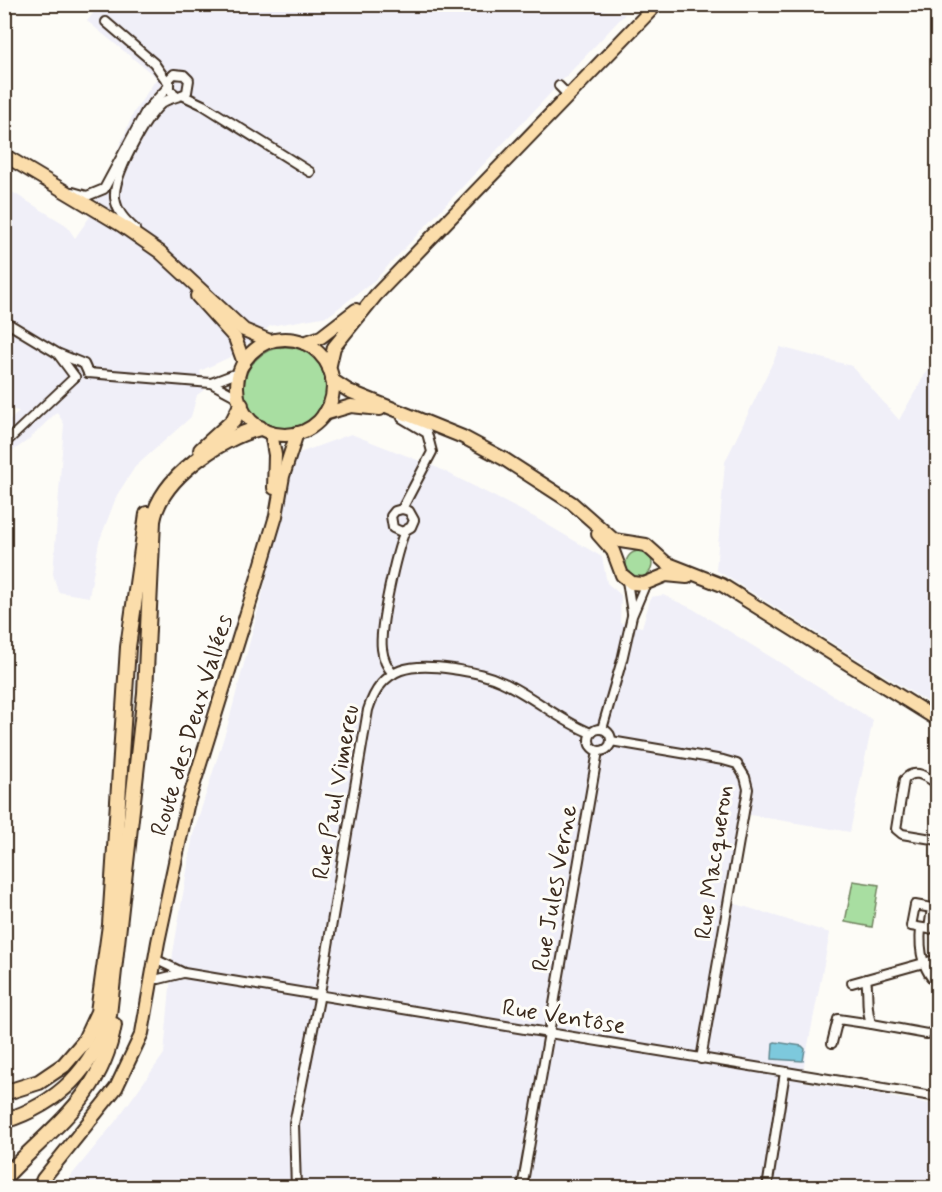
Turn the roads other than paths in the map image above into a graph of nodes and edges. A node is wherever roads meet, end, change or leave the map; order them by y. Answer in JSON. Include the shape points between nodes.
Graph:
{"nodes":[{"id":1,"x":657,"y":4,"type":"edge"},
{"id":2,"x":106,"y":22,"type":"dead end"},
{"id":3,"x":154,"y":63,"type":"junction"},
{"id":4,"x":177,"y":74,"type":"junction"},
{"id":5,"x":190,"y":85,"type":"junction"},
{"id":6,"x":168,"y":86,"type":"junction"},
{"id":7,"x":559,"y":87,"type":"dead end"},
{"id":8,"x":179,"y":95,"type":"junction"},
{"id":9,"x":568,"y":96,"type":"junction"},
{"id":10,"x":203,"y":105,"type":"junction"},
{"id":11,"x":4,"y":155,"type":"edge"},
{"id":12,"x":4,"y":162,"type":"edge"},
{"id":13,"x":310,"y":172,"type":"dead end"},
{"id":14,"x":60,"y":189,"type":"junction"},
{"id":15,"x":160,"y":252,"type":"junction"},
{"id":16,"x":376,"y":295,"type":"junction"},
{"id":17,"x":4,"y":321,"type":"edge"},
{"id":18,"x":270,"y":341,"type":"junction"},
{"id":19,"x":304,"y":343,"type":"junction"},
{"id":20,"x":57,"y":353,"type":"junction"},
{"id":21,"x":78,"y":363,"type":"junction"},
{"id":22,"x":242,"y":367,"type":"junction"},
{"id":23,"x":88,"y":373,"type":"junction"},
{"id":24,"x":330,"y":374,"type":"junction"},
{"id":25,"x":73,"y":375,"type":"junction"},
{"id":26,"x":211,"y":384,"type":"junction"},
{"id":27,"x":240,"y":402,"type":"junction"},
{"id":28,"x":388,"y":410,"type":"junction"},
{"id":29,"x":402,"y":413,"type":"junction"},
{"id":30,"x":324,"y":414,"type":"junction"},
{"id":31,"x":266,"y":430,"type":"junction"},
{"id":32,"x":297,"y":433,"type":"junction"},
{"id":33,"x":4,"y":444,"type":"edge"},
{"id":34,"x":555,"y":491,"type":"junction"},
{"id":35,"x":402,"y":508,"type":"junction"},
{"id":36,"x":396,"y":530,"type":"junction"},
{"id":37,"x":405,"y":531,"type":"junction"},
{"id":38,"x":270,"y":532,"type":"junction"},
{"id":39,"x":634,"y":545,"type":"junction"},
{"id":40,"x":397,"y":549,"type":"junction"},
{"id":41,"x":657,"y":555,"type":"junction"},
{"id":42,"x":619,"y":566,"type":"junction"},
{"id":43,"x":626,"y":579,"type":"junction"},
{"id":44,"x":650,"y":581,"type":"junction"},
{"id":45,"x":632,"y":616,"type":"junction"},
{"id":46,"x":393,"y":674,"type":"junction"},
{"id":47,"x":938,"y":720,"type":"edge"},
{"id":48,"x":938,"y":726,"type":"edge"},
{"id":49,"x":602,"y":729,"type":"junction"},
{"id":50,"x":591,"y":733,"type":"junction"},
{"id":51,"x":611,"y":741,"type":"junction"},
{"id":52,"x":598,"y":751,"type":"junction"},
{"id":53,"x":938,"y":784,"type":"edge"},
{"id":54,"x":938,"y":840,"type":"edge"},
{"id":55,"x":110,"y":926,"type":"junction"},
{"id":56,"x":921,"y":928,"type":"dead end"},
{"id":57,"x":162,"y":933,"type":"junction"},
{"id":58,"x":119,"y":938,"type":"junction"},
{"id":59,"x":938,"y":959,"type":"edge"},
{"id":60,"x":161,"y":962,"type":"junction"},
{"id":61,"x":924,"y":963,"type":"junction"},
{"id":62,"x":184,"y":973,"type":"junction"},
{"id":63,"x":159,"y":979,"type":"junction"},
{"id":64,"x":866,"y":979,"type":"junction"},
{"id":65,"x":852,"y":983,"type":"dead end"},
{"id":66,"x":938,"y":985,"type":"edge"},
{"id":67,"x":319,"y":995,"type":"junction"},
{"id":68,"x":872,"y":1024,"type":"junction"},
{"id":69,"x":938,"y":1031,"type":"edge"},
{"id":70,"x":548,"y":1033,"type":"junction"},
{"id":71,"x":832,"y":1043,"type":"dead end"},
{"id":72,"x":701,"y":1059,"type":"junction"},
{"id":73,"x":785,"y":1072,"type":"junction"},
{"id":74,"x":4,"y":1093,"type":"edge"},
{"id":75,"x":938,"y":1097,"type":"edge"},
{"id":76,"x":4,"y":1115,"type":"edge"},
{"id":77,"x":4,"y":1121,"type":"edge"},
{"id":78,"x":4,"y":1178,"type":"edge"},
{"id":79,"x":41,"y":1188,"type":"edge"},
{"id":80,"x":296,"y":1188,"type":"edge"},
{"id":81,"x":522,"y":1188,"type":"edge"},
{"id":82,"x":767,"y":1188,"type":"edge"}],
"edges":[{"from":1,"to":9,"type":"main road"},
{"from":2,"to":3,"type":"street"},
{"from":3,"to":4,"type":"street"},
{"from":3,"to":6,"type":"street"},
{"from":4,"to":5,"type":"street","via":[[187,77]]},
{"from":4,"to":6,"type":"street","via":[[170,77]]},
{"from":5,"to":8,"type":"street"},
{"from":5,"to":10,"type":"street"},
{"from":6,"to":8,"type":"street"},
{"from":6,"to":14,"type":"street","via":[[146,111],[104,189],[87,196]]},
{"from":7,"to":9,"type":"street"},
{"from":8,"to":10,"type":"street"},
{"from":8,"to":15,"type":"street","via":[[161,104],[147,122],[116,188],[120,213]]},
{"from":9,"to":16,"type":"main road"},
{"from":10,"to":13,"type":"street"},
{"from":11,"to":14,"type":"main road"},
{"from":12,"to":22,"type":"main road","via":[[125,235],[155,258],[218,316],[238,342]]},
{"from":14,"to":15,"type":"main road"},
{"from":15,"to":18,"type":"main road","via":[[244,330]]},
{"from":16,"to":19,"type":"main road","via":[[321,337]]},
{"from":16,"to":24,"type":"main road","via":[[334,346]]},
{"from":17,"to":20,"type":"street"},
{"from":18,"to":19,"type":"main road"},
{"from":18,"to":22,"type":"main road","via":[[255,350]]},
{"from":19,"to":24,"type":"main road","via":[[317,352]]},
{"from":20,"to":21,"type":"street"},
{"from":20,"to":25,"type":"street"},
{"from":21,"to":23,"type":"street","via":[[86,366]]},
{"from":21,"to":25,"type":"street"},
{"from":22,"to":26,"type":"street"},
{"from":22,"to":27,"type":"main road"},
{"from":23,"to":25,"type":"street","via":[[82,379]]},
{"from":23,"to":26,"type":"street"},
{"from":24,"to":29,"type":"main road","via":[[350,391]]},
{"from":24,"to":30,"type":"main road","via":[[332,395]]},
{"from":25,"to":33,"type":"street"},
{"from":26,"to":27,"type":"street"},
{"from":27,"to":31,"type":"main road","via":[[250,419]]},
{"from":27,"to":55,"type":"highway","via":[[228,426],[158,491],[143,528],[127,659]]},
{"from":28,"to":29,"type":"main road"},
{"from":28,"to":30,"type":"main road","via":[[351,406]]},
{"from":28,"to":35,"type":"street","via":[[424,430],[432,447],[431,458]]},
{"from":29,"to":34,"type":"main road","via":[[463,437]]},
{"from":30,"to":32,"type":"main road"},
{"from":31,"to":32,"type":"main road"},
{"from":31,"to":38,"type":"main road","name":"Route des Deux Vallées","via":[[275,472]]},
{"from":31,"to":58,"type":"highway","via":[[242,435],[198,459],[168,486],[154,513],[145,693]]},
{"from":32,"to":38,"type":"main road","name":"Route des Deux Vallées"},
{"from":34,"to":39,"type":"main road","via":[[614,540]]},
{"from":34,"to":42,"type":"main road","via":[[613,551]]},
{"from":35,"to":36,"type":"street","via":[[391,516]]},
{"from":35,"to":37,"type":"street","via":[[414,520]]},
{"from":36,"to":37,"type":"street"},
{"from":36,"to":40,"type":"street"},
{"from":37,"to":40,"type":"street"},
{"from":38,"to":57,"type":"main road","name":"Route des Deux Vallées","via":[[187,806]]},
{"from":39,"to":41,"type":"main road","via":[[649,546]]},
{"from":39,"to":42,"type":"main road","via":[[622,554]]},
{"from":40,"to":46,"type":"street","via":[[381,647]]},
{"from":41,"to":44,"type":"main road","via":[[659,567]]},
{"from":41,"to":47,"type":"main road","via":[[666,563],[746,598]]},
{"from":42,"to":43,"type":"main road"},
{"from":43,"to":44,"type":"main road","via":[[634,584]]},
{"from":43,"to":45,"type":"street"},
{"from":44,"to":45,"type":"street"},
{"from":44,"to":48,"type":"main road","via":[[677,576],[710,585]]},
{"from":45,"to":49,"type":"street"},
{"from":46,"to":50,"type":"street","via":[[419,665],[488,676]]},
{"from":46,"to":67,"type":"street","name":"Rue Paul Vimereu","via":[[374,694],[368,711]]},
{"from":49,"to":50,"type":"street"},
{"from":49,"to":51,"type":"street","via":[[609,733]]},
{"from":50,"to":52,"type":"street","via":[[589,742]]},
{"from":51,"to":52,"type":"street","via":[[605,750]]},
{"from":51,"to":72,"type":"street","name":"Rue Macqueron","via":[[723,760],[737,764],[745,777],[748,789]]},
{"from":52,"to":70,"type":"street","name":"Rue Jules Verne"},
{"from":53,"to":54,"type":"street","via":[[921,774],[908,775],[896,829],[902,834]]},
{"from":55,"to":74,"type":"highway","via":[[102,994],[84,1042],[54,1073],[25,1088]]},
{"from":55,"to":76,"type":"highway","via":[[108,993],[92,1049],[52,1093]]},
{"from":56,"to":61,"type":"street"},
{"from":57,"to":60,"type":"main road","name":"Route des Deux Vallées"},
{"from":57,"to":79,"type":"main road","name":"Route des Deux Vallées","via":[[142,1033],[126,1070],[104,1105],[43,1179]]},
{"from":58,"to":77,"type":"highway","via":[[109,1016],[83,1072],[48,1102]]},
{"from":58,"to":78,"type":"highway","via":[[117,1010],[99,1073],[75,1110]]},
{"from":59,"to":61,"type":"street"},
{"from":60,"to":62,"type":"street","name":"Rue Ventôse"},
{"from":60,"to":63,"type":"main road","name":"Route des Deux Vallées"},
{"from":61,"to":64,"type":"street"},
{"from":61,"to":66,"type":"street"},
{"from":62,"to":63,"type":"street","name":"Rue Ventôse"},
{"from":62,"to":67,"type":"street","name":"Rue Ventôse"},
{"from":63,"to":79,"type":"main road","name":"Route des Deux Vallées","via":[[149,1031],[127,1081],[99,1122]]},
{"from":64,"to":65,"type":"street"},
{"from":64,"to":68,"type":"street"},
{"from":67,"to":70,"type":"street","name":"Rue Ventôse"},
{"from":67,"to":80,"type":"street","name":"Rue Paul Vimereu","via":[[294,1124]]},
{"from":68,"to":69,"type":"street","via":[[927,1034]]},
{"from":68,"to":71,"type":"street","via":[[838,1019]]},
{"from":70,"to":72,"type":"street","name":"Rue Ventôse"},
{"from":70,"to":81,"type":"street","name":"Rue Jules Verne"},
{"from":72,"to":73,"type":"street","name":"Rue Ventôse"},
{"from":73,"to":75,"type":"street","name":"Rue Ventôse"},
{"from":73,"to":82,"type":"street"}]}
